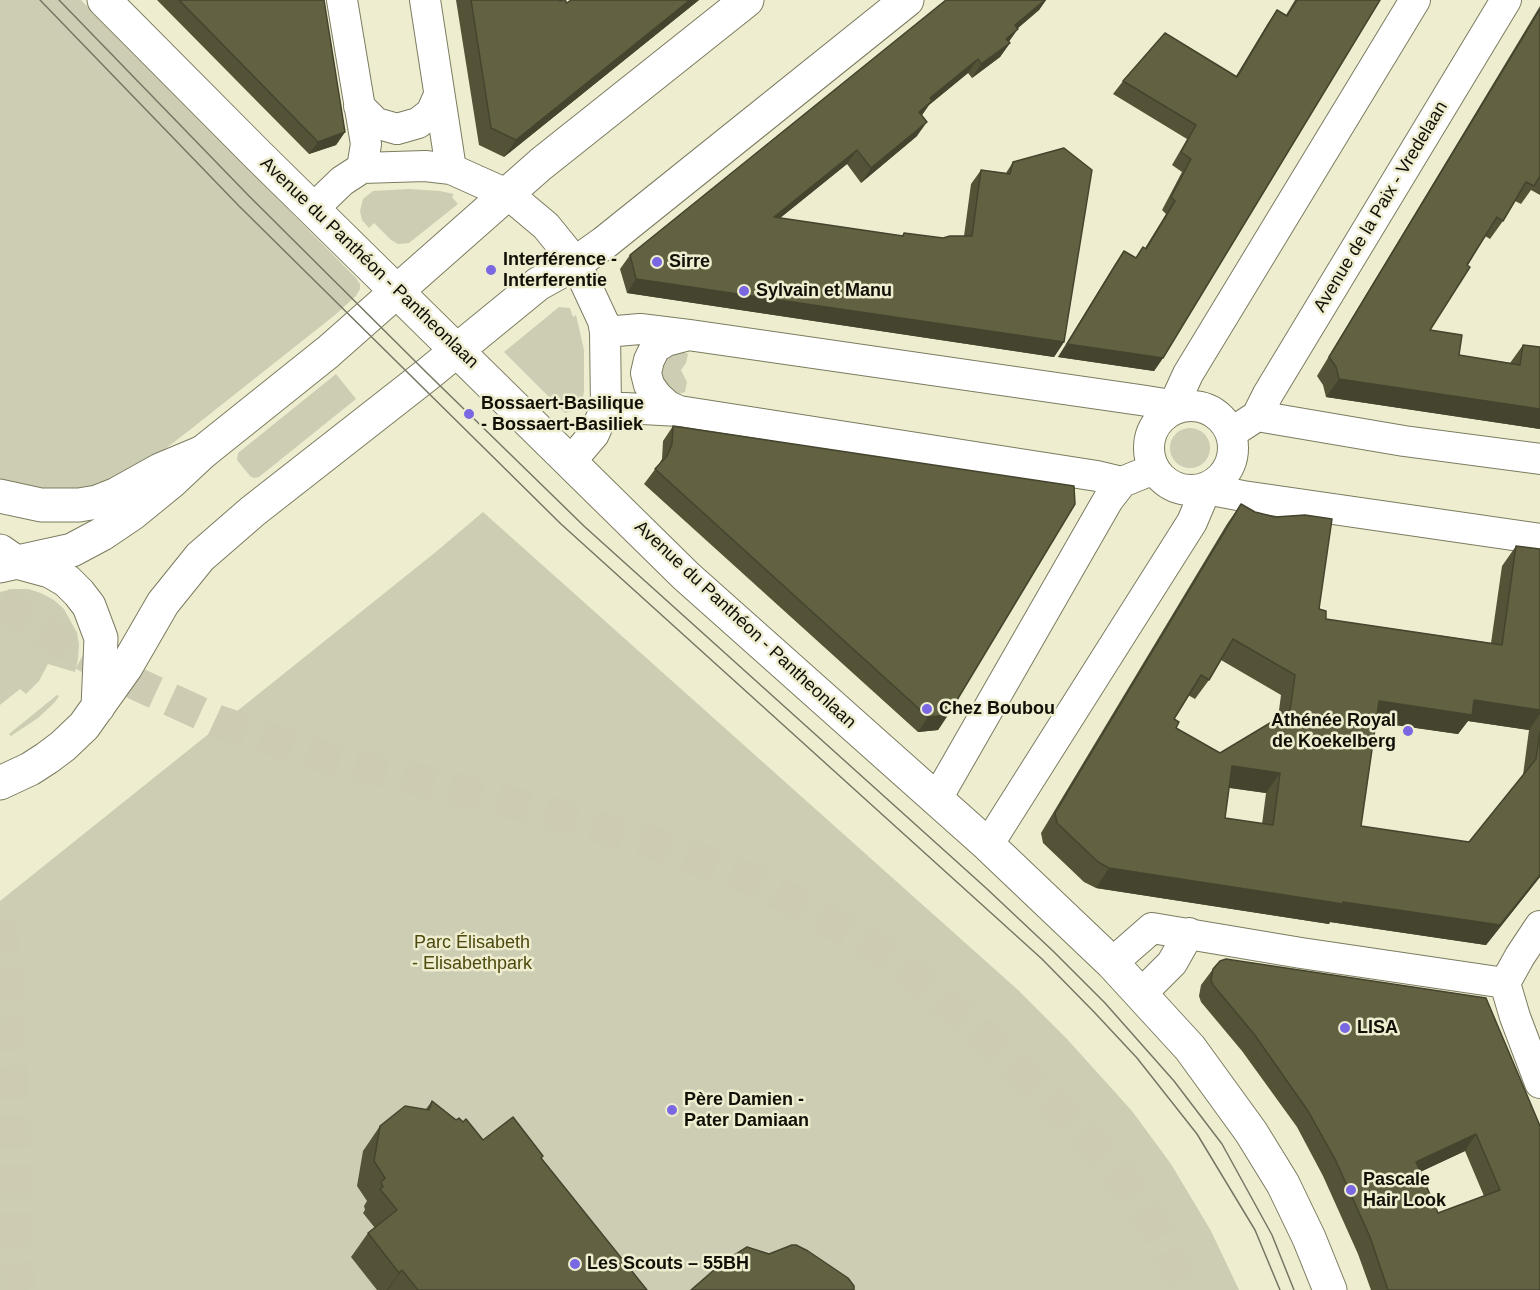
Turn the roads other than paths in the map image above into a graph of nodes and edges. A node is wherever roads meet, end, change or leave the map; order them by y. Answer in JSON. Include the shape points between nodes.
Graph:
{"nodes":[{"id":1,"x":104,"y":0,"type":"edge"},
{"id":2,"x":342,"y":0,"type":"edge"},
{"id":3,"x":425,"y":0,"type":"edge"},
{"id":4,"x":747,"y":0,"type":"edge"},
{"id":5,"x":907,"y":0,"type":"edge"},
{"id":6,"x":1415,"y":0,"type":"edge"},
{"id":7,"x":1506,"y":0,"type":"edge"},
{"id":8,"x":439,"y":95,"type":"junction"},
{"id":9,"x":359,"y":106,"type":"junction"},
{"id":10,"x":362,"y":168,"type":"junction"},
{"id":11,"x":451,"y":169,"type":"junction"},
{"id":12,"x":509,"y":195,"type":"junction"},
{"id":13,"x":313,"y":209,"type":"junction"},
{"id":14,"x":576,"y":263,"type":"junction"},
{"id":15,"x":398,"y":291,"type":"junction"},
{"id":16,"x":605,"y":332,"type":"junction"},
{"id":17,"x":688,"y":335,"type":"junction"},
{"id":18,"x":457,"y":350,"type":"junction"},
{"id":19,"x":606,"y":407,"type":"junction"},
{"id":20,"x":1172,"y":409,"type":"junction"},
{"id":21,"x":679,"y":411,"type":"junction"},
{"id":22,"x":1257,"y":416,"type":"junction"},
{"id":23,"x":1231,"y":433,"type":"junction"},
{"id":24,"x":203,"y":452,"type":"junction"},
{"id":25,"x":1540,"y":459,"type":"edge"},
{"id":26,"x":571,"y":461,"type":"junction"},
{"id":27,"x":1154,"y":470,"type":"junction"},
{"id":28,"x":1122,"y":482,"type":"junction"},
{"id":29,"x":1206,"y":489,"type":"junction"},
{"id":30,"x":0,"y":496,"type":"edge"},
{"id":31,"x":1540,"y":539,"type":"edge"},
{"id":32,"x":5,"y":560,"type":"edge"},
{"id":33,"x":99,"y":707,"type":"junction"},
{"id":34,"x":0,"y":783,"type":"edge"},
{"id":35,"x":936,"y":800,"type":"junction"},
{"id":36,"x":988,"y":845,"type":"junction"},
{"id":37,"x":1540,"y":926,"type":"edge"},
{"id":38,"x":1189,"y":933,"type":"junction"},
{"id":39,"x":1112,"y":963,"type":"junction"},
{"id":40,"x":1505,"y":983,"type":"junction"},
{"id":41,"x":1141,"y":994,"type":"junction"},
{"id":42,"x":1540,"y":1083,"type":"edge"},
{"id":43,"x":1329,"y":1290,"type":"edge"}],
"edges":[{"from":1,"to":13,"type":"main road","name":"Avenue du Panthéon - Pantheonlaan"},
{"from":2,"to":9,"type":"street"},
{"from":3,"to":8,"type":"street"},
{"from":4,"to":12,"type":"main road"},
{"from":5,"to":14,"type":"main road"},
{"from":6,"to":20,"type":"street","via":[[1188,374]]},
{"from":7,"to":22,"type":"street","name":"Avenue de la Paix - Vredelaan"},
{"from":8,"to":9,"type":"street","via":[[425,118],[397,129],[376,123]]},
{"from":8,"to":11,"type":"street"},
{"from":9,"to":10,"type":"street","via":[[366,144]]},
{"from":10,"to":11,"type":"street"},
{"from":10,"to":13,"type":"street"},
{"from":11,"to":12,"type":"street"},
{"from":12,"to":14,"type":"street","via":[[546,226]]},
{"from":12,"to":15,"type":"main road"},
{"from":13,"to":15,"type":"main road","name":"Avenue du Panthéon - Pantheonlaan"},
{"from":14,"to":16,"type":"street"},
{"from":14,"to":18,"type":"main road","via":[[538,284]]},
{"from":15,"to":18,"type":"main road","name":"Avenue du Panthéon - Pantheonlaan"},
{"from":15,"to":24,"type":"main road"},
{"from":16,"to":17,"type":"street","via":[[640,329]]},
{"from":16,"to":19,"type":"street"},
{"from":17,"to":20,"type":"street","via":[[1140,400]]},
{"from":17,"to":21,"type":"street","via":[[656,348],[646,373],[657,396]]},
{"from":18,"to":26,"type":"main road","name":"Avenue du Panthéon - Pantheonlaan"},
{"from":18,"to":33,"type":"main road","via":[[200,557],[163,603]]},
{"from":19,"to":21,"type":"street"},
{"from":19,"to":26,"type":"street","via":[[594,434]]},
{"from":20,"to":23,"type":"street","via":[[1180,405],[1214,412]]},
{"from":20,"to":27,"type":"street","via":[[1155,425],[1150,436],[1148,447]]},
{"from":21,"to":28,"type":"street"},
{"from":22,"to":23,"type":"street"},
{"from":22,"to":25,"type":"street"},
{"from":23,"to":29,"type":"street","via":[[1234,450],[1230,466],[1220,480]]},
{"from":24,"to":30,"type":"main road","via":[[97,502],[41,505]]},
{"from":24,"to":32,"type":"main road","via":[[141,507],[97,538],[72,550]]},
{"from":26,"to":35,"type":"main road","name":"Avenue du Panthéon - Pantheonlaan","via":[[686,576]]},
{"from":27,"to":28,"type":"street"},
{"from":27,"to":29,"type":"street","via":[[1176,488]]},
{"from":28,"to":35,"type":"street","via":[[1102,510]]},
{"from":29,"to":31,"type":"street"},
{"from":29,"to":36,"type":"street","via":[[1192,522]]},
{"from":32,"to":33,"type":"main road","via":[[50,571],[67,581],[89,606],[101,638]]},
{"from":33,"to":34,"type":"main road","via":[[63,746],[30,770]]},
{"from":35,"to":36,"type":"main road","name":"Avenue du Panthéon - Pantheonlaan"},
{"from":36,"to":39,"type":"main road","name":"Avenue du Panthéon - Pantheonlaan"},
{"from":37,"to":40,"type":"street"},
{"from":38,"to":39,"type":"street","via":[[1152,928]]},
{"from":38,"to":40,"type":"street"},
{"from":38,"to":41,"type":"street","via":[[1172,963]]},
{"from":39,"to":41,"type":"main road","name":"Avenue du Panthéon - Pantheonlaan"},
{"from":40,"to":42,"type":"street"},
{"from":41,"to":43,"type":"main road","name":"Avenue du Panthéon - Pantheonlaan","via":[[1190,1048],[1251,1132],[1292,1202]]}]}
